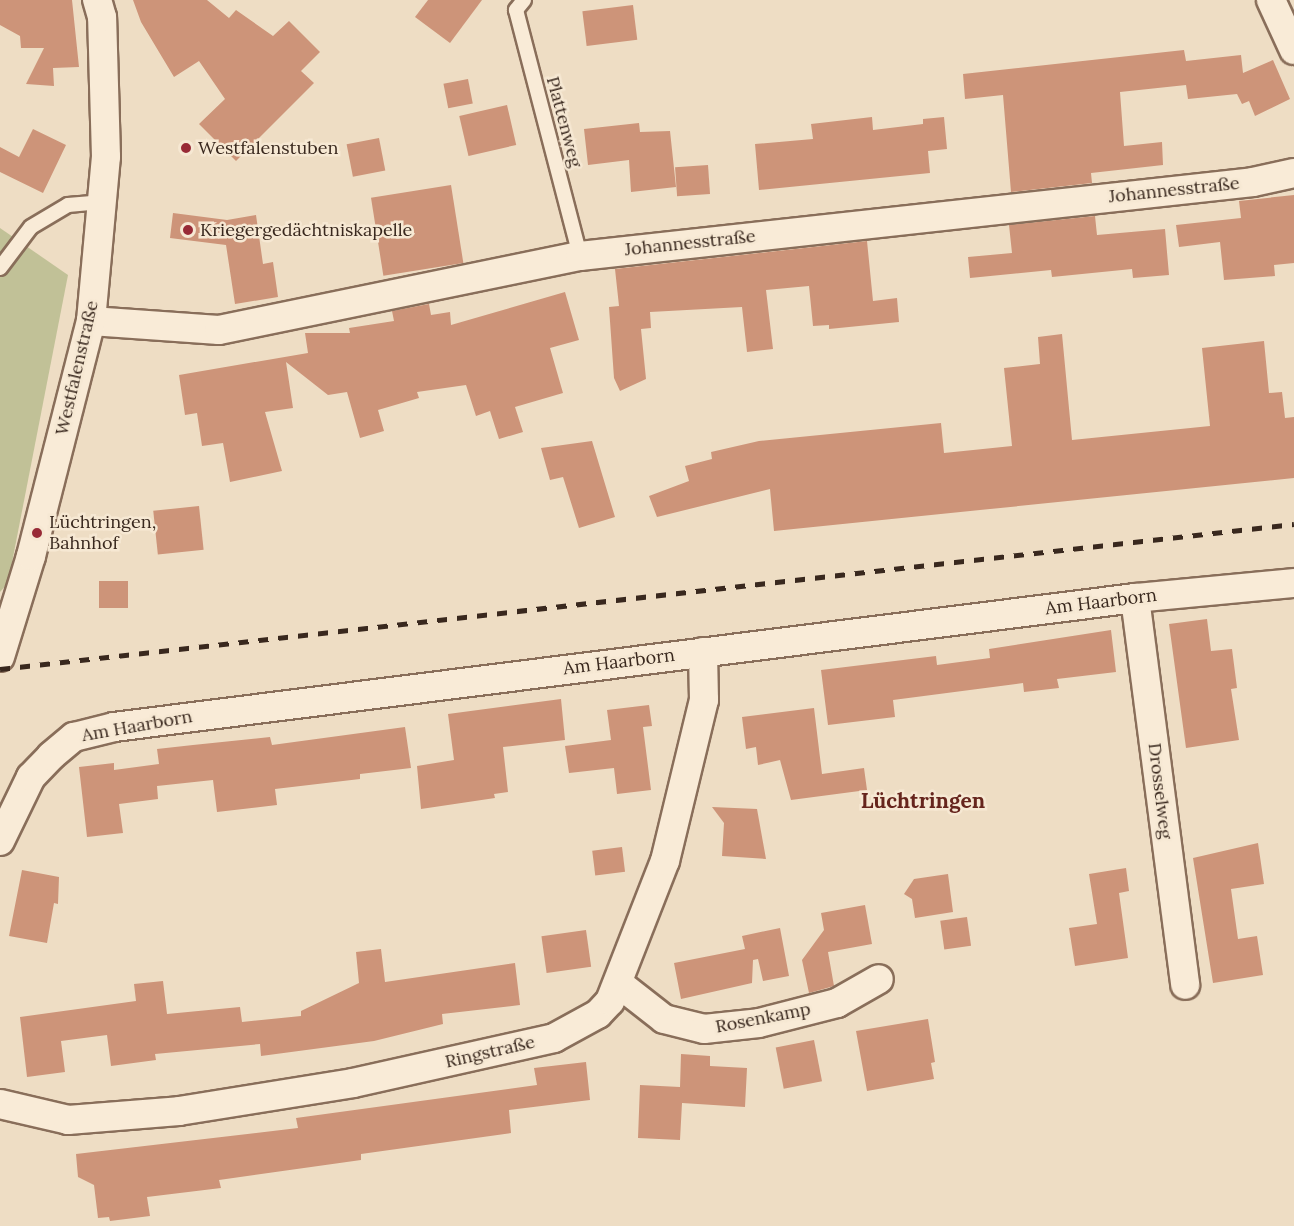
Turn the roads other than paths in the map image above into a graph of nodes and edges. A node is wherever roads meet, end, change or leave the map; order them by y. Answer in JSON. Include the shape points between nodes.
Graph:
{"nodes":[{"id":1,"x":97,"y":0,"type":"edge"},
{"id":2,"x":524,"y":0,"type":"edge"},
{"id":3,"x":1271,"y":0,"type":"edge"},
{"id":4,"x":1294,"y":50,"type":"edge"},
{"id":5,"x":1294,"y":173,"type":"edge"},
{"id":6,"x":104,"y":202,"type":"junction"},
{"id":7,"x":580,"y":256,"type":"junction"},
{"id":8,"x":0,"y":268,"type":"edge"},
{"id":9,"x":91,"y":321,"type":"junction"},
{"id":10,"x":1294,"y":584,"type":"edge"},
{"id":11,"x":1135,"y":598,"type":"junction"},
{"id":12,"x":7,"y":615,"type":"edge"},
{"id":13,"x":703,"y":652,"type":"junction"},
{"id":14,"x":0,"y":657,"type":"edge"},
{"id":15,"x":0,"y":841,"type":"edge"},
{"id":16,"x":879,"y":979,"type":"dead end"},
{"id":17,"x":618,"y":983,"type":"junction"},
{"id":18,"x":1185,"y":985,"type":"dead end"},
{"id":19,"x":0,"y":1104,"type":"edge"}],
"edges":[{"from":1,"to":6,"type":"street","name":"Westfalenstraße","via":[[102,18]]},
{"from":2,"to":7,"type":"lane","name":"Plattenweg","via":[[516,10]]},
{"from":3,"to":4,"type":"street"},
{"from":5,"to":7,"type":"street","name":"Johannesstraße","via":[[1253,182]]},
{"from":6,"to":8,"type":"lane","via":[[68,205],[31,227]]},
{"from":6,"to":9,"type":"street","name":"Westfalenstraße"},
{"from":7,"to":9,"type":"street","name":"Johannesstraße","via":[[219,330]]},
{"from":9,"to":12,"type":"street","name":"Westfalenstraße"},
{"from":10,"to":11,"type":"street","name":"Am Haarborn"},
{"from":11,"to":13,"type":"street","name":"Am Haarborn"},
{"from":11,"to":18,"type":"street","name":"Drosselweg"},
{"from":12,"to":14,"type":"street","name":"Westfalenstraße"},
{"from":13,"to":15,"type":"street","name":"Am Haarborn","via":[[114,727],[74,737],[31,777]]},
{"from":13,"to":17,"type":"street","name":"Ringstraße","via":[[704,700],[692,764],[651,904]]},
{"from":16,"to":17,"type":"street","name":"Rosenkamp","via":[[837,1003],[759,1023],[704,1029],[664,1019]]},
{"from":17,"to":19,"type":"street","name":"Ringstraße","via":[[610,1001],[598,1014],[554,1038],[353,1083],[178,1111],[68,1120]]}]}
